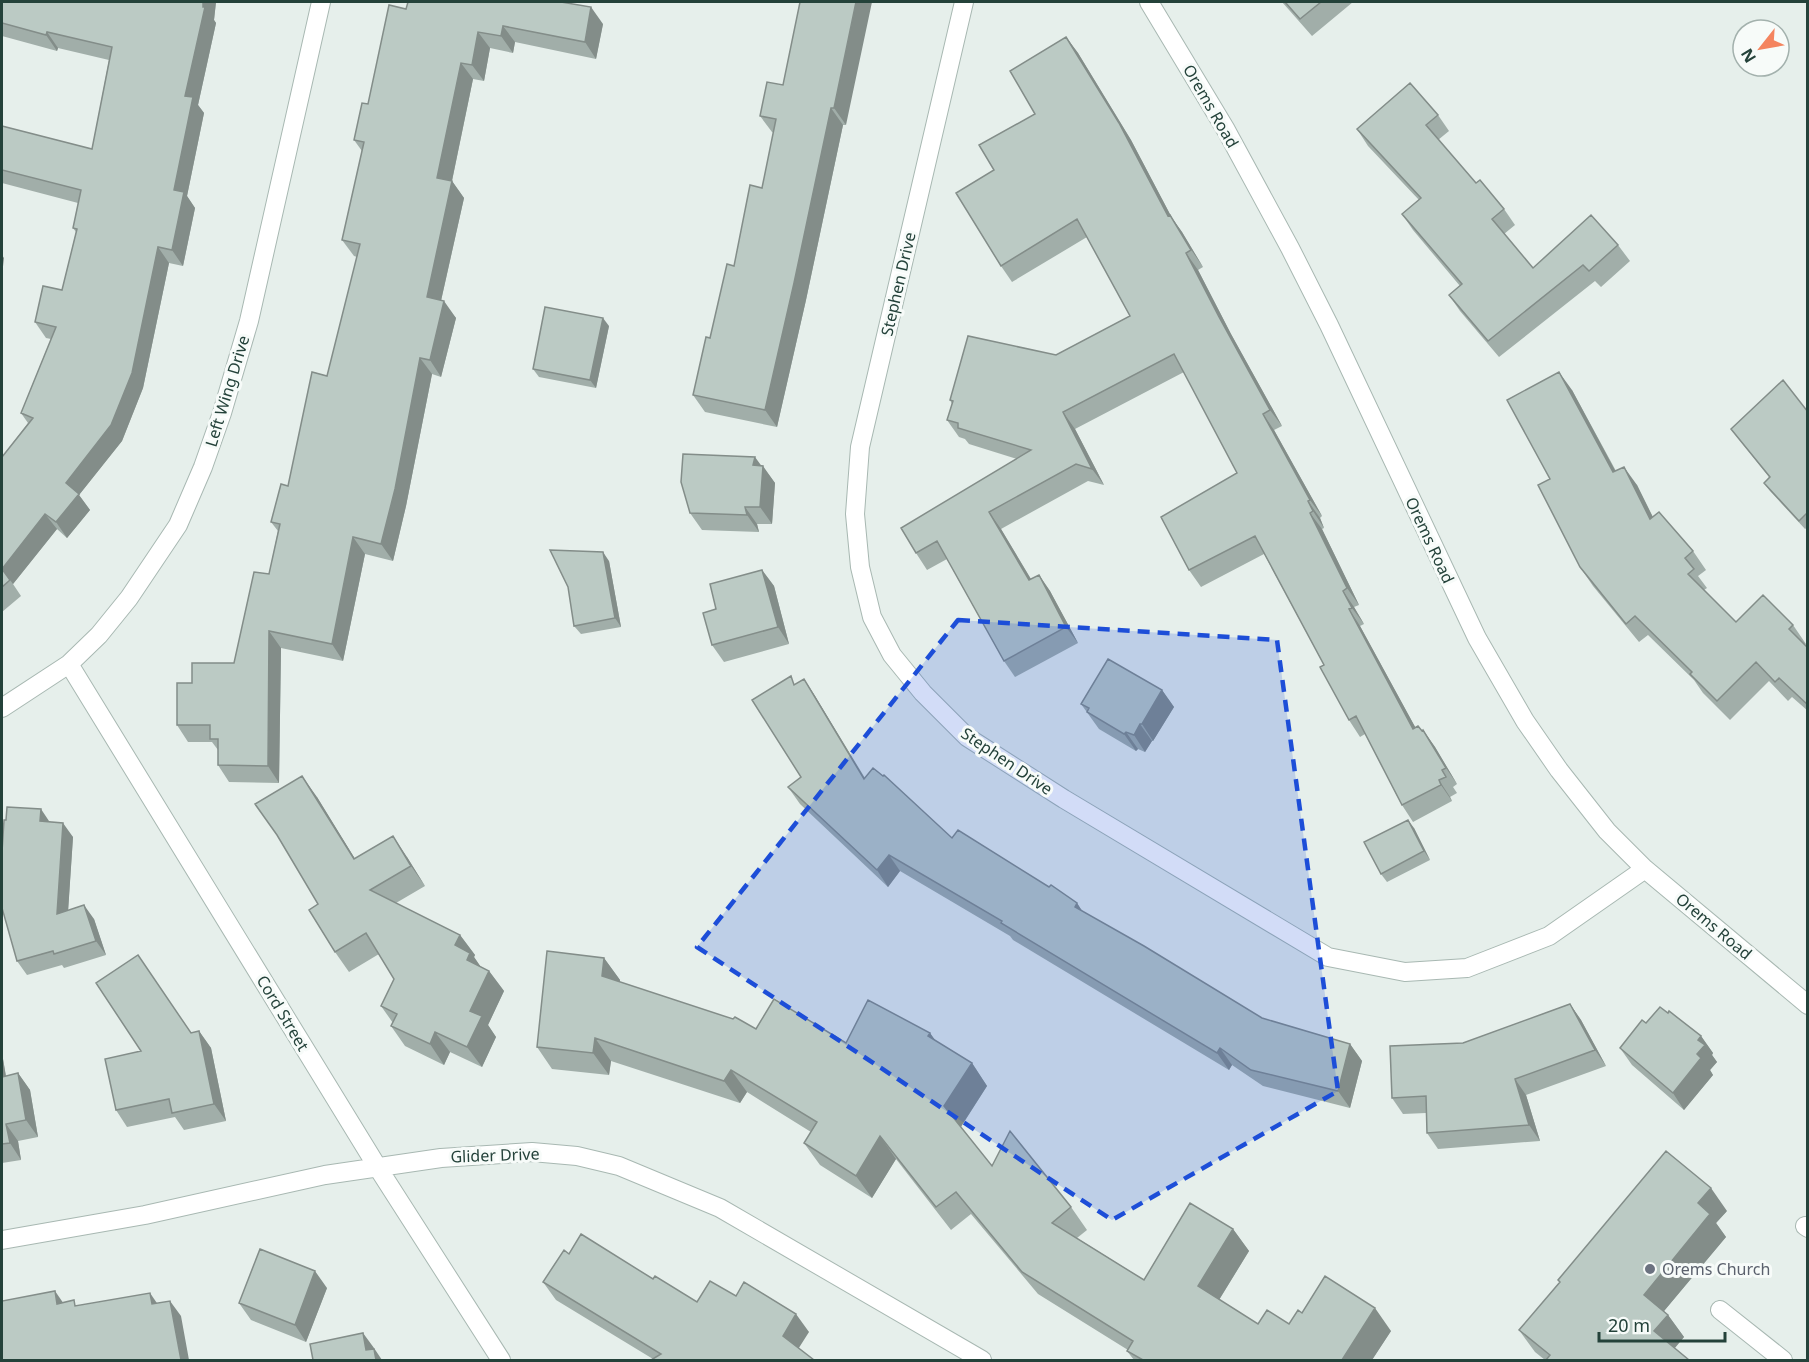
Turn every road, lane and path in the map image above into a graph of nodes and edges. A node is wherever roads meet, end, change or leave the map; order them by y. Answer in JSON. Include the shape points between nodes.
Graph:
{"nodes":[{"id":1,"x":321,"y":2,"type":"edge"},
{"id":2,"x":964,"y":2,"type":"edge"},
{"id":3,"x":1149,"y":2,"type":"edge"},
{"id":4,"x":69,"y":664,"type":"junction"},
{"id":5,"x":2,"y":708,"type":"edge"},
{"id":6,"x":1645,"y":868,"type":"junction"},
{"id":7,"x":1808,"y":1005,"type":"edge"},
{"id":8,"x":378,"y":1168,"type":"junction"},
{"id":9,"x":2,"y":1240,"type":"edge"},
{"id":10,"x":1720,"y":1310,"type":"dead end"},
{"id":11,"x":501,"y":1360,"type":"edge"},
{"id":12,"x":982,"y":1360,"type":"edge"},
{"id":13,"x":1783,"y":1360,"type":"edge"}],
"edges":[{"from":1,"to":4,"type":"street","name":"Left Wing Drive","via":[[249,321],[203,467],[178,525],[129,598]]},
{"from":2,"to":6,"type":"street","name":"Stephen Drive","via":[[860,447],[855,514],[860,567],[872,617],[892,655],[967,738],[1328,957],[1405,972],[1467,968],[1549,936]]},
{"from":3,"to":6,"type":"street","name":"Orems Road","via":[[1226,130],[1290,248],[1477,638],[1558,770],[1607,831]]},
{"from":4,"to":5,"type":"street","name":"Left Wing Drive"},
{"from":4,"to":8,"type":"street","name":"Cord Street"},
{"from":6,"to":7,"type":"street","name":"Orems Road"},
{"from":8,"to":9,"type":"street","name":"Glider Drive","via":[[325,1175],[145,1215]]},
{"from":8,"to":11,"type":"street","name":"Cord Street"},
{"from":8,"to":12,"type":"street","name":"Glider Drive","via":[[441,1158],[532,1152],[577,1156],[619,1166],[720,1208]]},
{"from":10,"to":13,"type":"street"}]}
